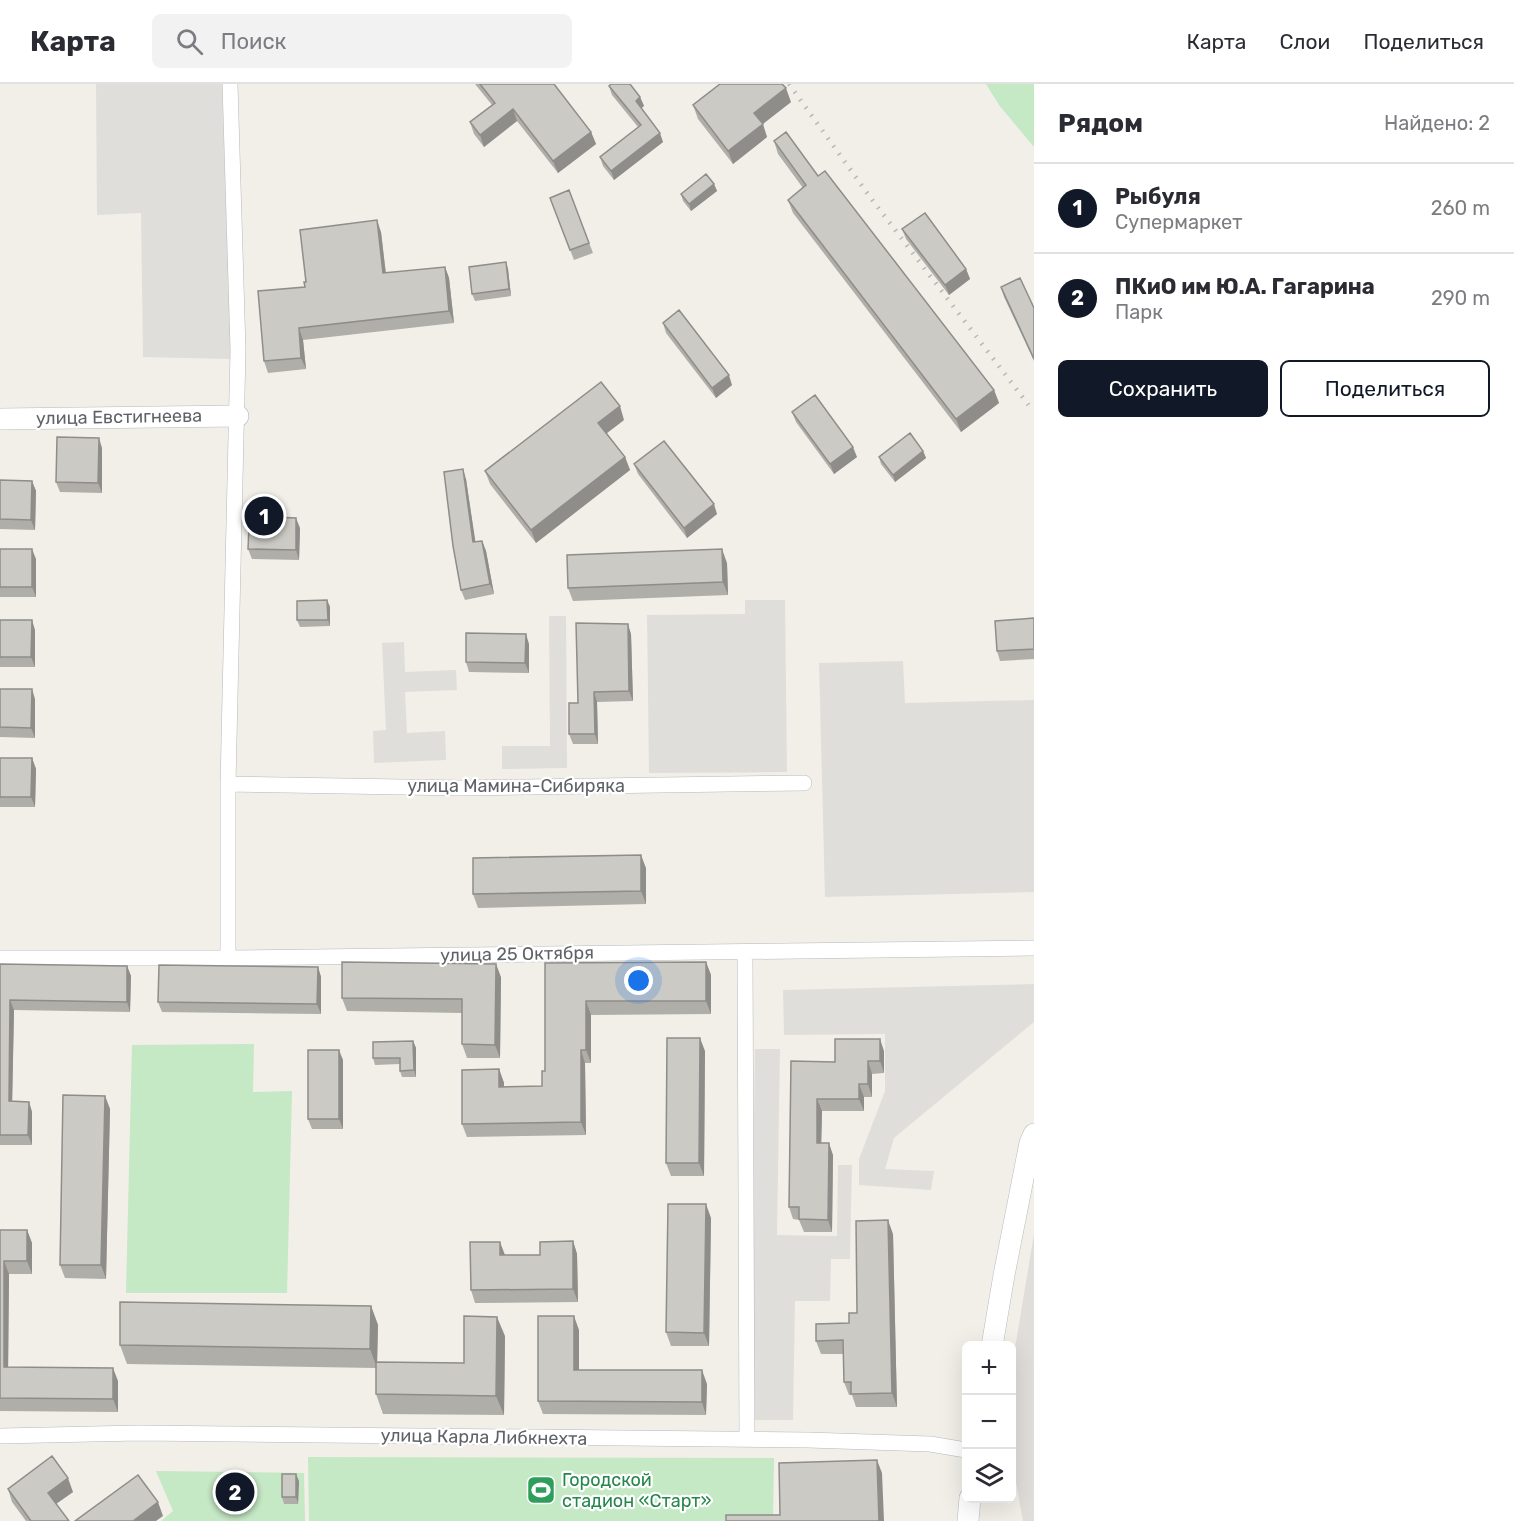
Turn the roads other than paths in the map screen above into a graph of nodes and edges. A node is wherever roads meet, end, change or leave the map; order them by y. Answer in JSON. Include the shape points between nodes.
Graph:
{"nodes":[{"id":1,"x":230,"y":84,"type":"edge"},
{"id":2,"x":238,"y":416,"type":"junction"},
{"id":3,"x":0,"y":419,"type":"edge"},
{"id":4,"x":804,"y":783,"type":"dead end"},
{"id":5,"x":228,"y":784,"type":"junction"},
{"id":6,"x":1034,"y":948,"type":"edge"},
{"id":7,"x":745,"y":952,"type":"junction"},
{"id":8,"x":0,"y":958,"type":"edge"},
{"id":9,"x":228,"y":958,"type":"junction"},
{"id":10,"x":1034,"y":1134,"type":"edge"},
{"id":11,"x":993,"y":1341,"type":"edge"},
{"id":12,"x":0,"y":1436,"type":"edge"},
{"id":13,"x":747,"y":1440,"type":"junction"},
{"id":14,"x":962,"y":1449,"type":"edge"},
{"id":15,"x":970,"y":1503,"type":"edge"},
{"id":16,"x":968,"y":1521,"type":"edge"}],
"edges":[{"from":1,"to":2,"type":"street"},
{"from":2,"to":3,"type":"street","name":"улица Евстигнеева"},
{"from":2,"to":5,"type":"street"},
{"from":4,"to":5,"type":"street","name":"улица Мамина-Сибиряка","via":[[462,788]]},
{"from":5,"to":9,"type":"street"},
{"from":6,"to":7,"type":"street","name":"улица 25 Октября"},
{"from":7,"to":9,"type":"street","name":"улица 25 Октября"},
{"from":7,"to":13,"type":"street"},
{"from":8,"to":9,"type":"street","name":"улица 25 Октября"},
{"from":10,"to":11,"type":"street"},
{"from":12,"to":13,"type":"street","name":"улица Карла Либкнехта","via":[[151,1433]]},
{"from":13,"to":14,"type":"street","name":"улица Карла Либкнехта","via":[[930,1444]]},
{"from":15,"to":16,"type":"street"}]}
